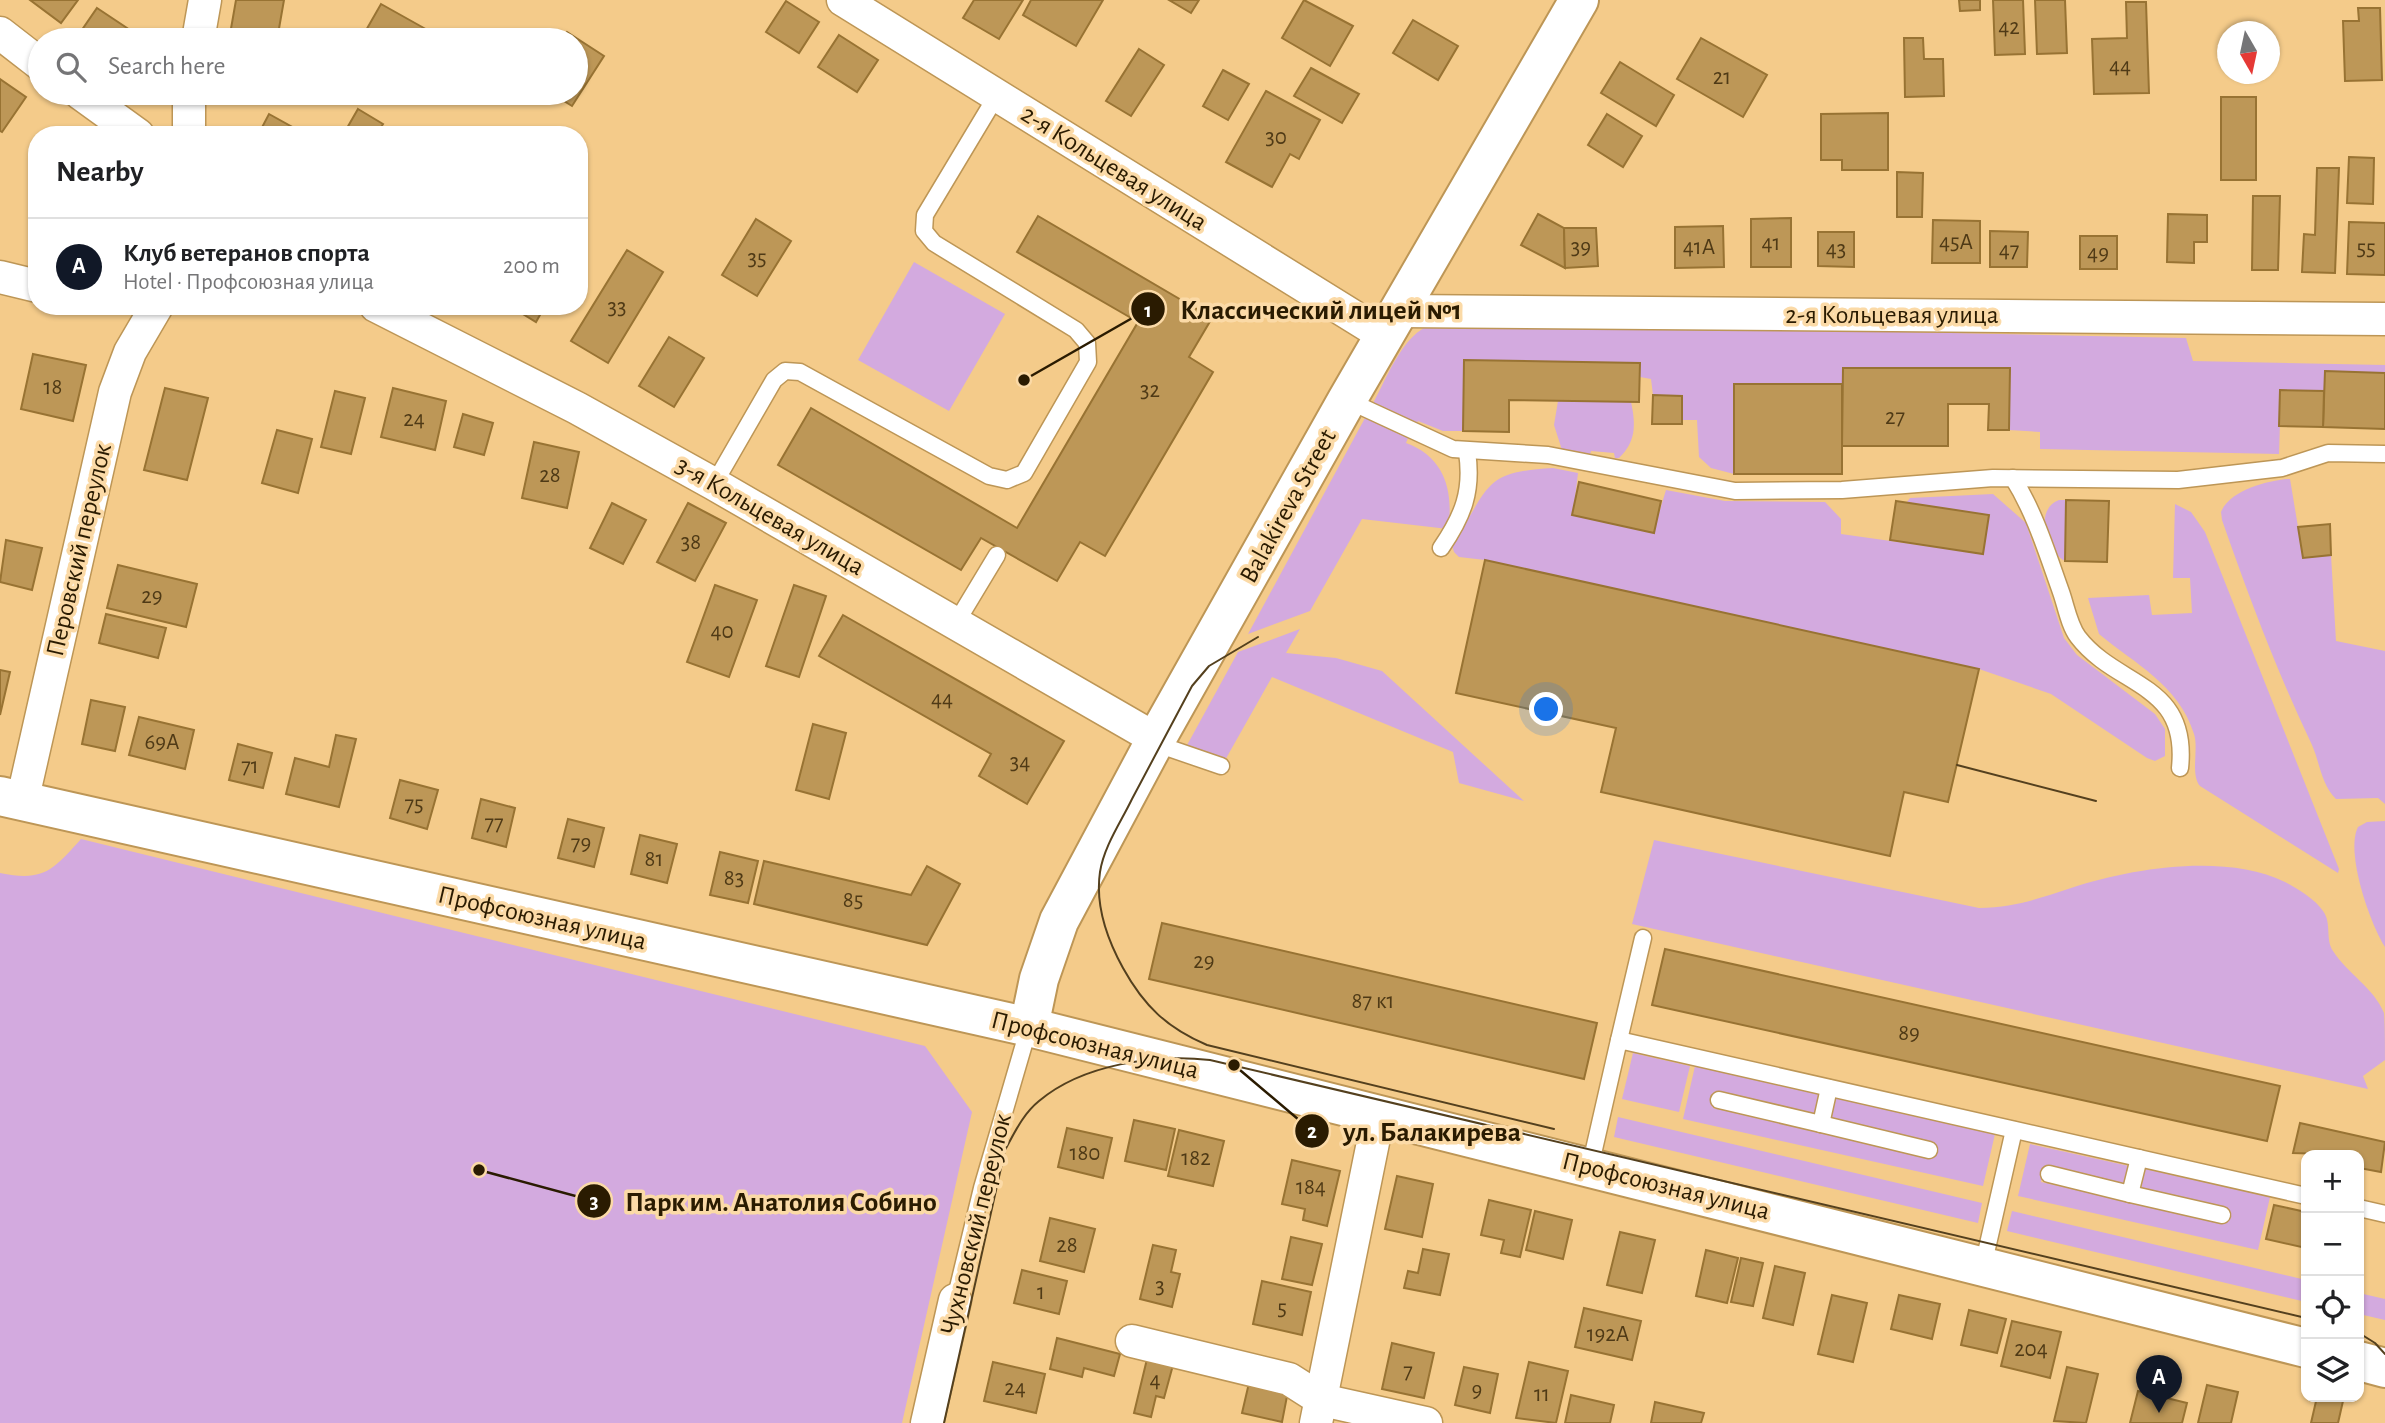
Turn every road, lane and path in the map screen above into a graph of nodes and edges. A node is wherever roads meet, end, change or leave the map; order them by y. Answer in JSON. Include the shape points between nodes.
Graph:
{"nodes":[{"id":1,"x":205,"y":0,"type":"edge"},
{"id":2,"x":843,"y":0,"type":"edge"},
{"id":3,"x":1579,"y":0,"type":"edge"},
{"id":4,"x":200,"y":28,"type":"edge"},
{"id":5,"x":0,"y":33,"type":"edge"},
{"id":6,"x":28,"y":55,"type":"edge"},
{"id":7,"x":997,"y":95,"type":"junction"},
{"id":8,"x":97,"y":105,"type":"edge"},
{"id":9,"x":189,"y":105,"type":"edge"},
{"id":10,"x":126,"y":126,"type":"edge"},
{"id":11,"x":189,"y":126,"type":"edge"},
{"id":12,"x":0,"y":277,"type":"edge"},
{"id":13,"x":28,"y":284,"type":"edge"},
{"id":14,"x":142,"y":315,"type":"edge"},
{"id":15,"x":394,"y":315,"type":"edge"},
{"id":16,"x":2385,"y":319,"type":"edge"},
{"id":17,"x":1392,"y":323,"type":"junction"},
{"id":18,"x":1347,"y":400,"type":"junction"},
{"id":19,"x":1467,"y":452,"type":"junction"},
{"id":20,"x":2385,"y":454,"type":"edge"},
{"id":21,"x":2013,"y":478,"type":"junction"},
{"id":22,"x":714,"y":484,"type":"junction"},
{"id":23,"x":1441,"y":548,"type":"dead end"},
{"id":24,"x":997,"y":555,"type":"dead end"},
{"id":25,"x":956,"y":623,"type":"junction"},
{"id":26,"x":1155,"y":741,"type":"junction"},
{"id":27,"x":1221,"y":766,"type":"dead end"},
{"id":28,"x":2180,"y":768,"type":"dead end"},
{"id":29,"x":11,"y":799,"type":"edge"},
{"id":30,"x":1643,"y":938,"type":"dead end"},
{"id":31,"x":1029,"y":1027,"type":"junction"},
{"id":32,"x":1619,"y":1040,"type":"junction"},
{"id":33,"x":1829,"y":1088,"type":"junction"},
{"id":34,"x":1719,"y":1100,"type":"dead end"},
{"id":35,"x":1379,"y":1113,"type":"junction"},
{"id":36,"x":1821,"y":1124,"type":"junction"},
{"id":37,"x":2014,"y":1130,"type":"junction"},
{"id":38,"x":1929,"y":1150,"type":"dead end"},
{"id":39,"x":2139,"y":1158,"type":"junction"},
{"id":40,"x":1590,"y":1167,"type":"junction"},
{"id":41,"x":2049,"y":1174,"type":"dead end"},
{"id":42,"x":2130,"y":1195,"type":"junction"},
{"id":43,"x":2301,"y":1195,"type":"edge"},
{"id":44,"x":2364,"y":1209,"type":"edge"},
{"id":45,"x":2385,"y":1214,"type":"edge"},
{"id":46,"x":2222,"y":1215,"type":"dead end"},
{"id":47,"x":1983,"y":1266,"type":"junction"},
{"id":48,"x":955,"y":1300,"type":"joint"},
{"id":49,"x":1132,"y":1340,"type":"dead end"},
{"id":50,"x":2301,"y":1347,"type":"edge"},
{"id":51,"x":2364,"y":1362,"type":"edge"},
{"id":52,"x":2385,"y":1368,"type":"edge"},
{"id":53,"x":1319,"y":1411,"type":"edge"},
{"id":54,"x":927,"y":1423,"type":"edge"},
{"id":55,"x":1426,"y":1423,"type":"edge"}],
"edges":[{"from":1,"to":4,"type":"street"},
{"from":2,"to":7,"type":"street","name":"2-я Кольцевая улица"},
{"from":3,"to":17,"type":"main road","name":"Balakireva Street"},
{"from":5,"to":6,"type":"street"},
{"from":7,"to":17,"type":"street","name":"2-я Кольцевая улица"},
{"from":7,"to":22,"type":"lane","via":[[925,215],[924,231],[934,243],[1076,330],[1087,343],[1088,362],[1024,473],[1007,480],[989,476],[800,372],[785,371],[774,380]]},
{"from":8,"to":10,"type":"street"},
{"from":9,"to":11,"type":"street"},
{"from":12,"to":13,"type":"street"},
{"from":14,"to":29,"type":"street","name":"Перовский переулок","via":[[115,392]]},
{"from":15,"to":22,"type":"street","name":"3-я Кольцевая улица"},
{"from":16,"to":17,"type":"street","name":"2-я Кольцевая улица"},
{"from":17,"to":18,"type":"main road","name":"Balakireva Street"},
{"from":18,"to":19,"type":"lane"},
{"from":18,"to":26,"type":"main road","name":"Balakireva Street"},
{"from":19,"to":21,"type":"lane","via":[[1549,455],[1735,491],[1843,490]]},
{"from":19,"to":23,"type":"lane","via":[[1468,500]]},
{"from":20,"to":21,"type":"lane","via":[[2328,453],[2282,468],[2178,481]]},
{"from":21,"to":28,"type":"lane","via":[[2032,512],[2079,638],[2166,706],[2182,747]]},
{"from":22,"to":25,"type":"street","name":"3-я Кольцевая улица"},
{"from":24,"to":25,"type":"lane"},
{"from":25,"to":26,"type":"street","name":"3-я Кольцевая улица"},
{"from":26,"to":27,"type":"lane"},
{"from":26,"to":31,"type":"main road","name":"Balakireva Street","via":[[1059,921]]},
{"from":29,"to":31,"type":"main road","name":"Профсоюзная улица"},
{"from":30,"to":32,"type":"lane"},
{"from":31,"to":35,"type":"main road","name":"Профсоюзная улица"},
{"from":31,"to":48,"type":"lane","name":"Чухновский переулок"},
{"from":32,"to":33,"type":"lane"},
{"from":32,"to":40,"type":"lane"},
{"from":33,"to":36,"type":"lane"},
{"from":33,"to":37,"type":"lane"},
{"from":34,"to":36,"type":"lane"},
{"from":35,"to":40,"type":"main road","name":"Профсоюзная улица"},
{"from":35,"to":53,"type":"street"},
{"from":36,"to":38,"type":"lane"},
{"from":37,"to":39,"type":"lane"},
{"from":37,"to":47,"type":"lane"},
{"from":39,"to":42,"type":"lane"},
{"from":39,"to":43,"type":"lane"},
{"from":40,"to":47,"type":"main road","name":"Профсоюзная улица"},
{"from":41,"to":42,"type":"lane"},
{"from":42,"to":46,"type":"lane"},
{"from":44,"to":45,"type":"lane"},
{"from":47,"to":50,"type":"main road","name":"Профсоюзная улица"},
{"from":48,"to":54,"type":"street","name":"Чухновский переулок"},
{"from":49,"to":53,"type":"street","via":[[1289,1379]]},
{"from":51,"to":52,"type":"main road"},
{"from":53,"to":55,"type":"street"}]}
